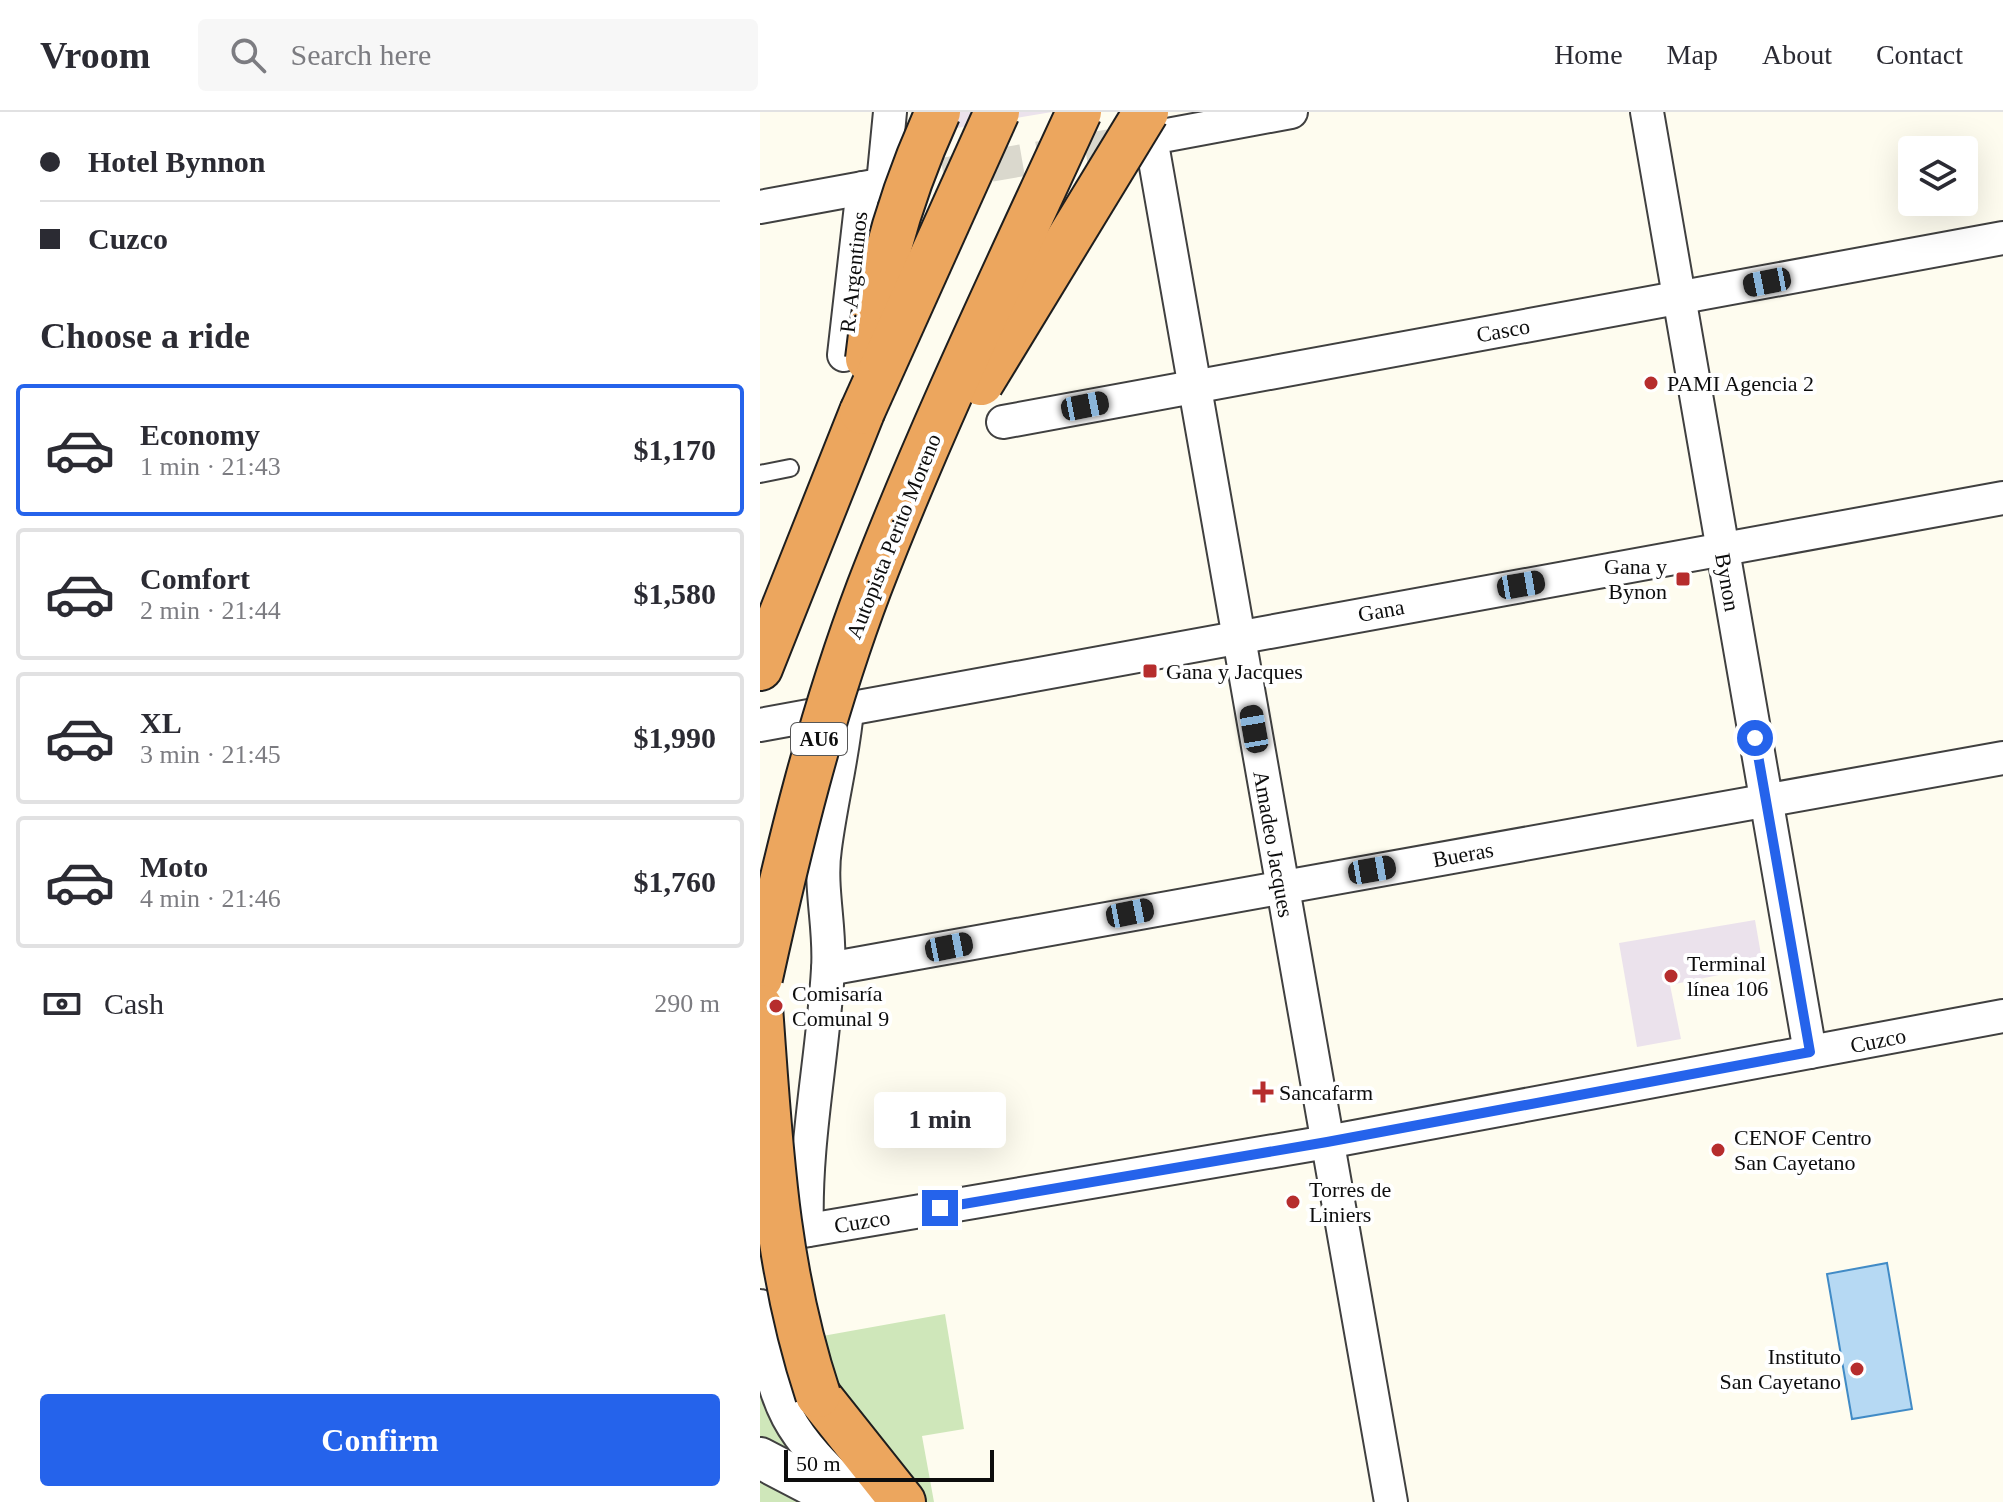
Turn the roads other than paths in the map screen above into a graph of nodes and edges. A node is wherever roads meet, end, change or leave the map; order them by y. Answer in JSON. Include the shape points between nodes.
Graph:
{"nodes":[{"id":1,"x":890,"y":112,"type":"edge"},
{"id":2,"x":938,"y":112,"type":"edge"},
{"id":3,"x":997,"y":112,"type":"edge"},
{"id":4,"x":1079,"y":112,"type":"edge"},
{"id":5,"x":1291,"y":112,"type":"edge"},
{"id":6,"x":1647,"y":112,"type":"edge"},
{"id":7,"x":1148,"y":125,"type":"edge"},
{"id":8,"x":880,"y":185,"type":"junction"},
{"id":9,"x":760,"y":207,"type":"edge"},
{"id":10,"x":2003,"y":238,"type":"edge"},
{"id":11,"x":1679,"y":299,"type":"junction"},
{"id":12,"x":844,"y":355,"type":"dead end"},
{"id":13,"x":1194,"y":385,"type":"junction"},
{"id":14,"x":862,"y":412,"type":"junction"},
{"id":15,"x":1003,"y":422,"type":"dead end"},
{"id":16,"x":790,"y":468,"type":"dead end"},
{"id":17,"x":760,"y":474,"type":"edge"},
{"id":18,"x":2003,"y":498,"type":"edge"},
{"id":19,"x":903,"y":506,"type":"junction"},
{"id":20,"x":1722,"y":549,"type":"junction"},
{"id":21,"x":1238,"y":635,"type":"junction"},
{"id":22,"x":760,"y":668,"type":"edge"},
{"id":23,"x":847,"y":710,"type":"junction"},
{"id":24,"x":760,"y":725,"type":"edge"},
{"id":25,"x":2003,"y":758,"type":"edge"},
{"id":26,"x":1766,"y":801,"type":"junction"},
{"id":27,"x":1281,"y":886,"type":"junction"},
{"id":28,"x":828,"y":969,"type":"junction"},
{"id":29,"x":760,"y":978,"type":"edge"},
{"id":30,"x":760,"y":1007,"type":"edge"},
{"id":31,"x":2003,"y":1016,"type":"edge"},
{"id":32,"x":1810,"y":1052,"type":"junction"},
{"id":33,"x":1327,"y":1142,"type":"junction"},
{"id":34,"x":807,"y":1230,"type":"junction"},
{"id":35,"x":760,"y":1238,"type":"edge"},
{"id":36,"x":760,"y":1306,"type":"edge"},
{"id":37,"x":818,"y":1395,"type":"junction"},
{"id":38,"x":760,"y":1458,"type":"edge"},
{"id":39,"x":844,"y":1502,"type":"edge"},
{"id":40,"x":862,"y":1502,"type":"edge"},
{"id":41,"x":871,"y":1502,"type":"edge"},
{"id":42,"x":903,"y":1502,"type":"edge"},
{"id":43,"x":1391,"y":1502,"type":"edge"}],
"edges":[{"from":1,"to":8,"type":"street","name":"R. Argentinos"},
{"from":2,"to":14,"type":"highway","bridge":true,"via":[[905,191],[871,330]]},
{"from":3,"to":14,"type":"highway","bridge":true},
{"from":4,"to":19,"type":"highway","name":"Autopista Perito Moreno","number":"AU6","bridge":true},
{"from":5,"to":7,"type":"street"},
{"from":6,"to":11,"type":"street","name":"Bynon"},
{"from":7,"to":13,"type":"street","name":"Amadeo Jacques"},
{"from":7,"to":19,"type":"highway","bridge":true},
{"from":8,"to":9,"type":"street"},
{"from":8,"to":12,"type":"street","name":"R. Argentinos"},
{"from":10,"to":11,"type":"street","name":"Casco"},
{"from":11,"to":13,"type":"street","name":"Casco"},
{"from":11,"to":20,"type":"street","name":"Bynon"},
{"from":13,"to":15,"type":"street","name":"Casco"},
{"from":13,"to":21,"type":"street","name":"Amadeo Jacques"},
{"from":14,"to":22,"type":"highway"},
{"from":16,"to":17,"type":"lane"},
{"from":18,"to":20,"type":"street","name":"Gana"},
{"from":19,"to":29,"type":"highway","name":"Autopista Perito Moreno","number":"AU6","bridge":true,"via":[[831,698]]},
{"from":20,"to":21,"type":"street","name":"Gana"},
{"from":20,"to":26,"type":"street","name":"Bynon"},
{"from":21,"to":23,"type":"street","name":"Gana"},
{"from":21,"to":27,"type":"street","name":"Amadeo Jacques"},
{"from":23,"to":24,"type":"street","name":"Gana"},
{"from":23,"to":28,"type":"street","via":[[825,847]]},
{"from":25,"to":26,"type":"street","name":"Bueras"},
{"from":26,"to":27,"type":"street","name":"Bueras"},
{"from":26,"to":32,"type":"street","name":"Bynon"},
{"from":27,"to":28,"type":"street","name":"Bueras"},
{"from":27,"to":33,"type":"street","name":"Amadeo Jacques"},
{"from":28,"to":34,"type":"street","via":[[806,1164]]},
{"from":30,"to":37,"type":"highway","bridge":true,"via":[[774,1210],[791,1303]]},
{"from":31,"to":32,"type":"street","name":"Cuzco"},
{"from":32,"to":33,"type":"street","name":"Cuzco"},
{"from":33,"to":34,"type":"street","name":"Cuzco"},
{"from":33,"to":43,"type":"street","name":"Amadeo Jacques"},
{"from":34,"to":35,"type":"street","name":"Cuzco"},
{"from":36,"to":40,"type":"street","via":[[774,1393],[788,1423],[806,1449]]},
{"from":37,"to":41,"type":"highway","via":[[847,1464]]},
{"from":37,"to":42,"type":"highway"},
{"from":38,"to":39,"type":"street"}]}
